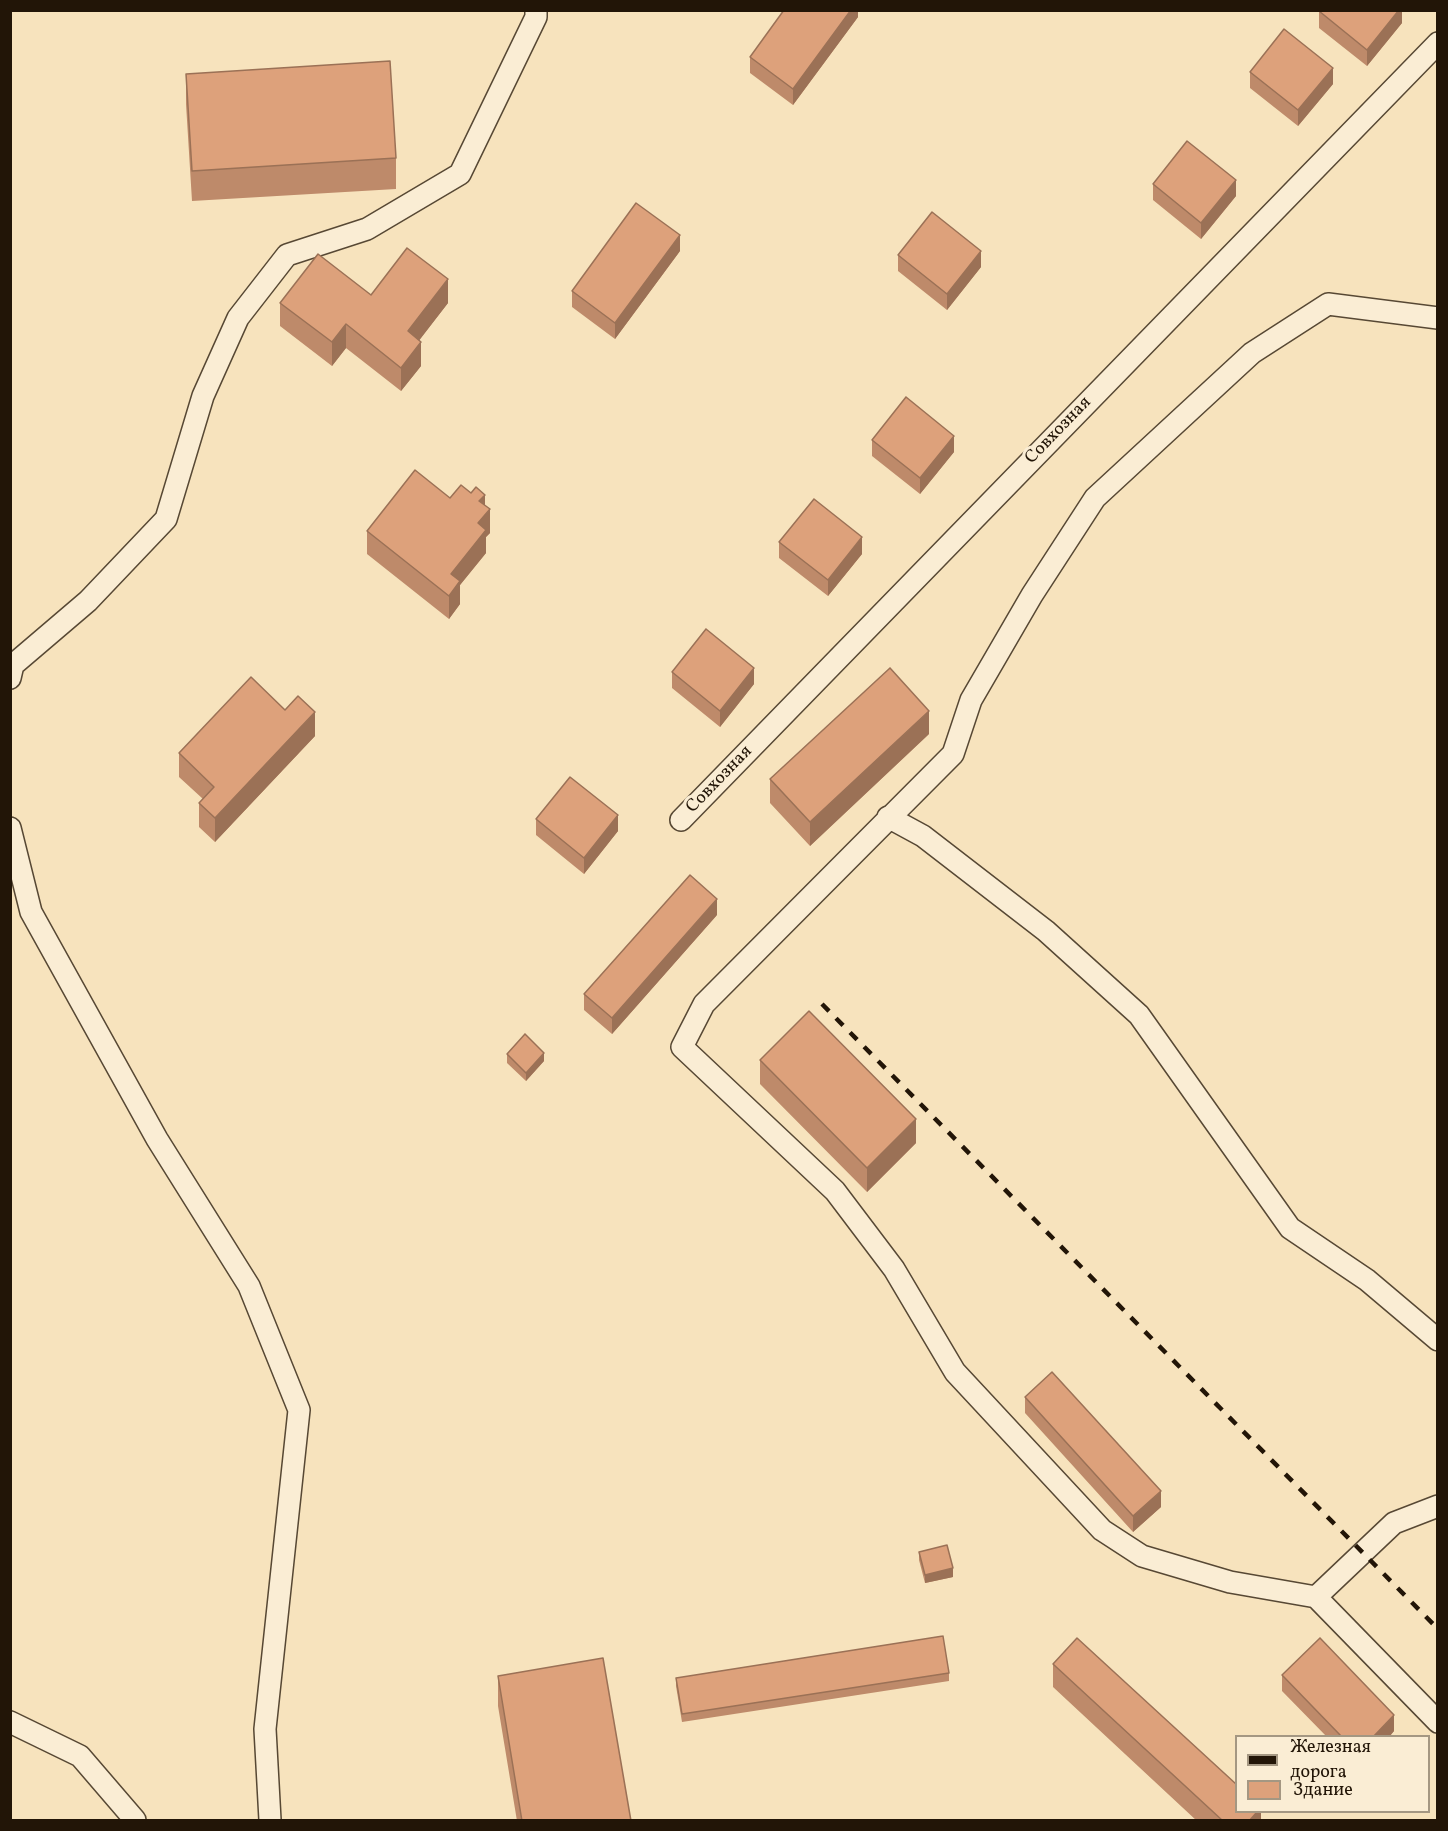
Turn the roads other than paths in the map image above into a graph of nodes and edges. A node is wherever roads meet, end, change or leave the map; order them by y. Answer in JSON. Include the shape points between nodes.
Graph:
{"nodes":[{"id":1,"x":536,"y":10,"type":"edge"},
{"id":2,"x":1437,"y":43,"type":"edge"},
{"id":3,"x":1437,"y":318,"type":"edge"},
{"id":4,"x":10,"y":678,"type":"edge"},
{"id":5,"x":888,"y":817,"type":"junction"},
{"id":6,"x":681,"y":820,"type":"dead end"},
{"id":7,"x":10,"y":828,"type":"edge"},
{"id":8,"x":1437,"y":1340,"type":"edge"},
{"id":9,"x":1437,"y":1506,"type":"edge"},
{"id":10,"x":1316,"y":1597,"type":"junction"},
{"id":11,"x":10,"y":1722,"type":"edge"},
{"id":12,"x":1437,"y":1722,"type":"edge"},
{"id":13,"x":135,"y":1821,"type":"edge"},
{"id":14,"x":270,"y":1821,"type":"edge"}],
"edges":[{"from":1,"to":4,"type":"lane","via":[[460,174],[367,229],[287,255],[238,318],[203,396],[166,519],[88,601],[13,665]]},
{"from":2,"to":6,"type":"lane","name":"Совхозная"},
{"from":3,"to":5,"type":"lane","via":[[1328,304],[1252,353],[1095,498],[971,699],[953,754]]},
{"from":5,"to":8,"type":"lane","via":[[923,836],[1046,931],[1139,1015],[1290,1228],[1367,1280]]},
{"from":5,"to":10,"type":"lane","via":[[704,1004],[682,1047],[835,1191],[894,1269],[955,1372],[1102,1530],[1142,1556],[1230,1582]]},
{"from":7,"to":14,"type":"lane","via":[[31,912],[157,1139],[249,1286],[299,1410],[265,1729]]},
{"from":9,"to":10,"type":"lane","via":[[1394,1523]]},
{"from":10,"to":12,"type":"lane"},
{"from":11,"to":13,"type":"lane","via":[[80,1756]]}]}
